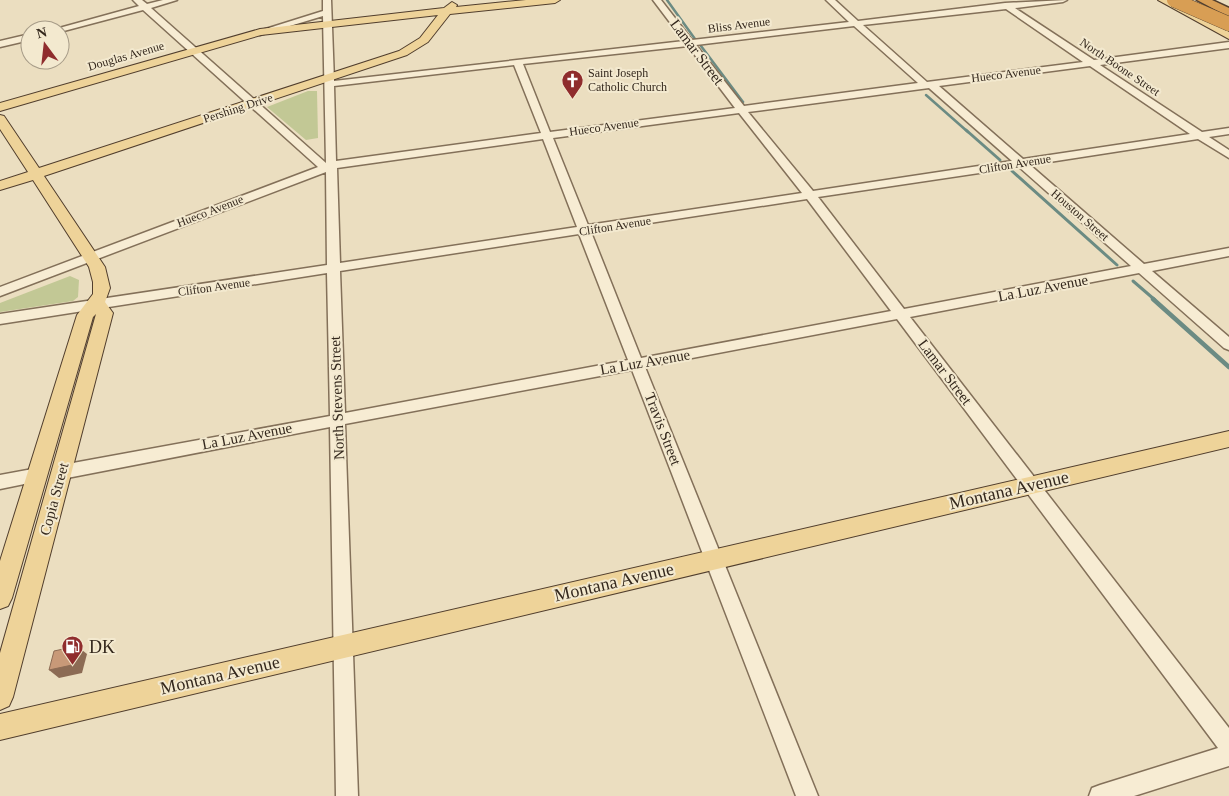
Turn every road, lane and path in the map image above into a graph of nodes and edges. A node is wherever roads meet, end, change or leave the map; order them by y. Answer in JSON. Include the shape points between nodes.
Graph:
{"nodes":[{"id":1,"x":137,"y":0,"type":"edge"},
{"id":2,"x":173,"y":0,"type":"edge"},
{"id":3,"x":456,"y":0,"type":"edge"},
{"id":4,"x":555,"y":0,"type":"edge"},
{"id":5,"x":658,"y":0,"type":"edge"},
{"id":6,"x":830,"y":0,"type":"edge"},
{"id":7,"x":998,"y":0,"type":"edge"},
{"id":8,"x":1063,"y":0,"type":"edge"},
{"id":9,"x":1163,"y":0,"type":"edge"},
{"id":10,"x":1174,"y":0,"type":"edge"},
{"id":11,"x":1180,"y":0,"type":"edge"},
{"id":12,"x":1204,"y":0,"type":"edge"},
{"id":13,"x":1007,"y":6,"type":"junction"},
{"id":14,"x":145,"y":7,"type":"junction"},
{"id":15,"x":447,"y":11,"type":"junction"},
{"id":16,"x":327,"y":12,"type":"edge"},
{"id":17,"x":1229,"y":13,"type":"edge"},
{"id":18,"x":856,"y":24,"type":"junction"},
{"id":19,"x":1229,"y":25,"type":"edge"},
{"id":20,"x":70,"y":26,"type":"edge"},
{"id":21,"x":1229,"y":36,"type":"edge"},
{"id":22,"x":20,"y":39,"type":"edge"},
{"id":23,"x":690,"y":43,"type":"junction"},
{"id":24,"x":0,"y":44,"type":"edge"},
{"id":25,"x":1229,"y":45,"type":"edge"},
{"id":26,"x":193,"y":51,"type":"junction"},
{"id":27,"x":518,"y":63,"type":"junction"},
{"id":28,"x":1092,"y":63,"type":"junction"},
{"id":29,"x":328,"y":81,"type":"junction"},
{"id":30,"x":928,"y":85,"type":"junction"},
{"id":31,"x":252,"y":103,"type":"junction"},
{"id":32,"x":0,"y":107,"type":"edge"},
{"id":33,"x":740,"y":109,"type":"junction"},
{"id":34,"x":0,"y":119,"type":"edge"},
{"id":35,"x":1229,"y":131,"type":"edge"},
{"id":36,"x":547,"y":135,"type":"junction"},
{"id":37,"x":1200,"y":136,"type":"junction"},
{"id":38,"x":1229,"y":155,"type":"edge"},
{"id":39,"x":1022,"y":163,"type":"junction"},
{"id":40,"x":327,"y":166,"type":"junction"},
{"id":41,"x":35,"y":174,"type":"junction"},
{"id":42,"x":0,"y":186,"type":"edge"},
{"id":43,"x":811,"y":196,"type":"junction"},
{"id":44,"x":585,"y":231,"type":"junction"},
{"id":45,"x":1229,"y":252,"type":"edge"},
{"id":46,"x":91,"y":257,"type":"junction"},
{"id":47,"x":1142,"y":269,"type":"junction"},
{"id":48,"x":333,"y":270,"type":"junction"},
{"id":49,"x":0,"y":292,"type":"edge"},
{"id":50,"x":98,"y":304,"type":"junction"},
{"id":51,"x":901,"y":314,"type":"junction"},
{"id":52,"x":0,"y":319,"type":"edge"},
{"id":53,"x":1229,"y":345,"type":"edge"},
{"id":54,"x":637,"y":363,"type":"junction"},
{"id":55,"x":338,"y":419,"type":"junction"},
{"id":56,"x":1229,"y":439,"type":"edge"},
{"id":57,"x":50,"y":473,"type":"junction"},
{"id":58,"x":0,"y":482,"type":"edge"},
{"id":59,"x":1031,"y":485,"type":"junction"},
{"id":60,"x":714,"y":559,"type":"junction"},
{"id":61,"x":0,"y":598,"type":"edge"},
{"id":62,"x":343,"y":647,"type":"junction"},
{"id":63,"x":0,"y":697,"type":"edge"},
{"id":64,"x":0,"y":727,"type":"edge"},
{"id":65,"x":1229,"y":746,"type":"edge"},
{"id":66,"x":1229,"y":755,"type":"edge"},
{"id":67,"x":347,"y":796,"type":"edge"},
{"id":68,"x":807,"y":796,"type":"edge"},
{"id":69,"x":1100,"y":796,"type":"edge"}],
"edges":[{"from":1,"to":14,"type":"street"},
{"from":2,"to":14,"type":"street"},
{"from":3,"to":15,"type":"main road","name":"Pershing Drive"},
{"from":4,"to":15,"type":"main road"},
{"from":5,"to":23,"type":"street","name":"Lamar Street"},
{"from":6,"to":18,"type":"street","name":"Houston Street"},
{"from":7,"to":13,"type":"street","name":"North Boone Street"},
{"from":8,"to":13,"type":"street","name":"Bliss Avenue"},
{"from":9,"to":21,"type":"main road"},
{"from":10,"to":19,"type":"highway","bridge":true},
{"from":11,"to":19,"type":"highway"},
{"from":12,"to":17,"type":"highway"},
{"from":13,"to":18,"type":"street","name":"Bliss Avenue"},
{"from":13,"to":28,"type":"street","name":"North Boone Street"},
{"from":14,"to":20,"type":"street"},
{"from":14,"to":26,"type":"street"},
{"from":15,"to":16,"type":"main road"},
{"from":15,"to":29,"type":"main road","name":"Pershing Drive","via":[[412,50]]},
{"from":16,"to":26,"type":"main road","name":"Douglas Avenue"},
{"from":16,"to":29,"type":"street","name":"North Stevens Street"},
{"from":18,"to":23,"type":"street","name":"Bliss Avenue"},
{"from":18,"to":30,"type":"street","name":"Houston Street"},
{"from":22,"to":24,"type":"street"},
{"from":23,"to":27,"type":"street","name":"Bliss Avenue"},
{"from":23,"to":33,"type":"street","name":"Lamar Street"},
{"from":25,"to":28,"type":"street","name":"Hueco Avenue"},
{"from":26,"to":31,"type":"street"},
{"from":26,"to":32,"type":"main road","name":"Douglas Avenue"},
{"from":27,"to":29,"type":"street","name":"Bliss Avenue"},
{"from":27,"to":36,"type":"street","name":"Travis Street"},
{"from":28,"to":30,"type":"street","name":"Hueco Avenue"},
{"from":28,"to":37,"type":"street","name":"North Boone Street"},
{"from":29,"to":31,"type":"main road","name":"Pershing Drive"},
{"from":29,"to":40,"type":"street","name":"North Stevens Street"},
{"from":30,"to":33,"type":"street","name":"Hueco Avenue"},
{"from":30,"to":39,"type":"street","name":"Houston Street"},
{"from":31,"to":40,"type":"street"},
{"from":31,"to":41,"type":"main road","name":"Pershing Drive"},
{"from":33,"to":36,"type":"street","name":"Hueco Avenue"},
{"from":33,"to":43,"type":"street","name":"Lamar Street"},
{"from":34,"to":41,"type":"main road","name":"Copia Street"},
{"from":35,"to":37,"type":"street","name":"Clifton Avenue"},
{"from":36,"to":40,"type":"street","name":"Hueco Avenue"},
{"from":36,"to":44,"type":"street","name":"Travis Street"},
{"from":37,"to":38,"type":"street","name":"North Boone Street"},
{"from":37,"to":39,"type":"street","name":"Clifton Avenue"},
{"from":39,"to":43,"type":"street","name":"Clifton Avenue"},
{"from":39,"to":47,"type":"street","name":"Houston Street"},
{"from":40,"to":46,"type":"street","name":"Hueco Avenue"},
{"from":40,"to":48,"type":"street","name":"North Stevens Street"},
{"from":41,"to":42,"type":"main road","name":"Pershing Drive"},
{"from":41,"to":46,"type":"main road","name":"Copia Street"},
{"from":43,"to":44,"type":"street","name":"Clifton Avenue"},
{"from":43,"to":51,"type":"street","name":"Lamar Street"},
{"from":44,"to":48,"type":"street","name":"Clifton Avenue"},
{"from":44,"to":54,"type":"street","name":"Travis Street"},
{"from":45,"to":47,"type":"street","name":"La Luz Avenue"},
{"from":46,"to":49,"type":"street","name":"Hueco Avenue"},
{"from":46,"to":50,"type":"main road","name":"Copia Street","via":[[101,277]]},
{"from":47,"to":51,"type":"street","name":"La Luz Avenue"},
{"from":47,"to":53,"type":"street","name":"Houston Street"},
{"from":48,"to":50,"type":"street","name":"Clifton Avenue"},
{"from":48,"to":55,"type":"street","name":"North Stevens Street"},
{"from":50,"to":52,"type":"street","name":"Clifton Avenue"},
{"from":50,"to":57,"type":"main road","name":"Copia Street","via":[[105,312]]},
{"from":51,"to":54,"type":"street","name":"La Luz Avenue"},
{"from":51,"to":59,"type":"street","name":"Lamar Street"},
{"from":54,"to":55,"type":"street","name":"La Luz Avenue"},
{"from":54,"to":60,"type":"street","name":"Travis Street"},
{"from":55,"to":57,"type":"street","name":"La Luz Avenue"},
{"from":55,"to":62,"type":"street","name":"North Stevens Street"},
{"from":56,"to":59,"type":"main road","name":"Montana Avenue"},
{"from":57,"to":58,"type":"street","name":"La Luz Avenue"},
{"from":57,"to":61,"type":"main road","name":"Copia Street"},
{"from":57,"to":63,"type":"main road","name":"Copia Street"},
{"from":59,"to":60,"type":"main road","name":"Montana Avenue"},
{"from":59,"to":65,"type":"street","name":"Lamar Street"},
{"from":60,"to":62,"type":"main road","name":"Montana Avenue"},
{"from":60,"to":68,"type":"street","name":"Travis Street"},
{"from":62,"to":64,"type":"main road","name":"Montana Avenue"},
{"from":62,"to":67,"type":"street","name":"North Stevens Street"},
{"from":66,"to":69,"type":"street"}]}
